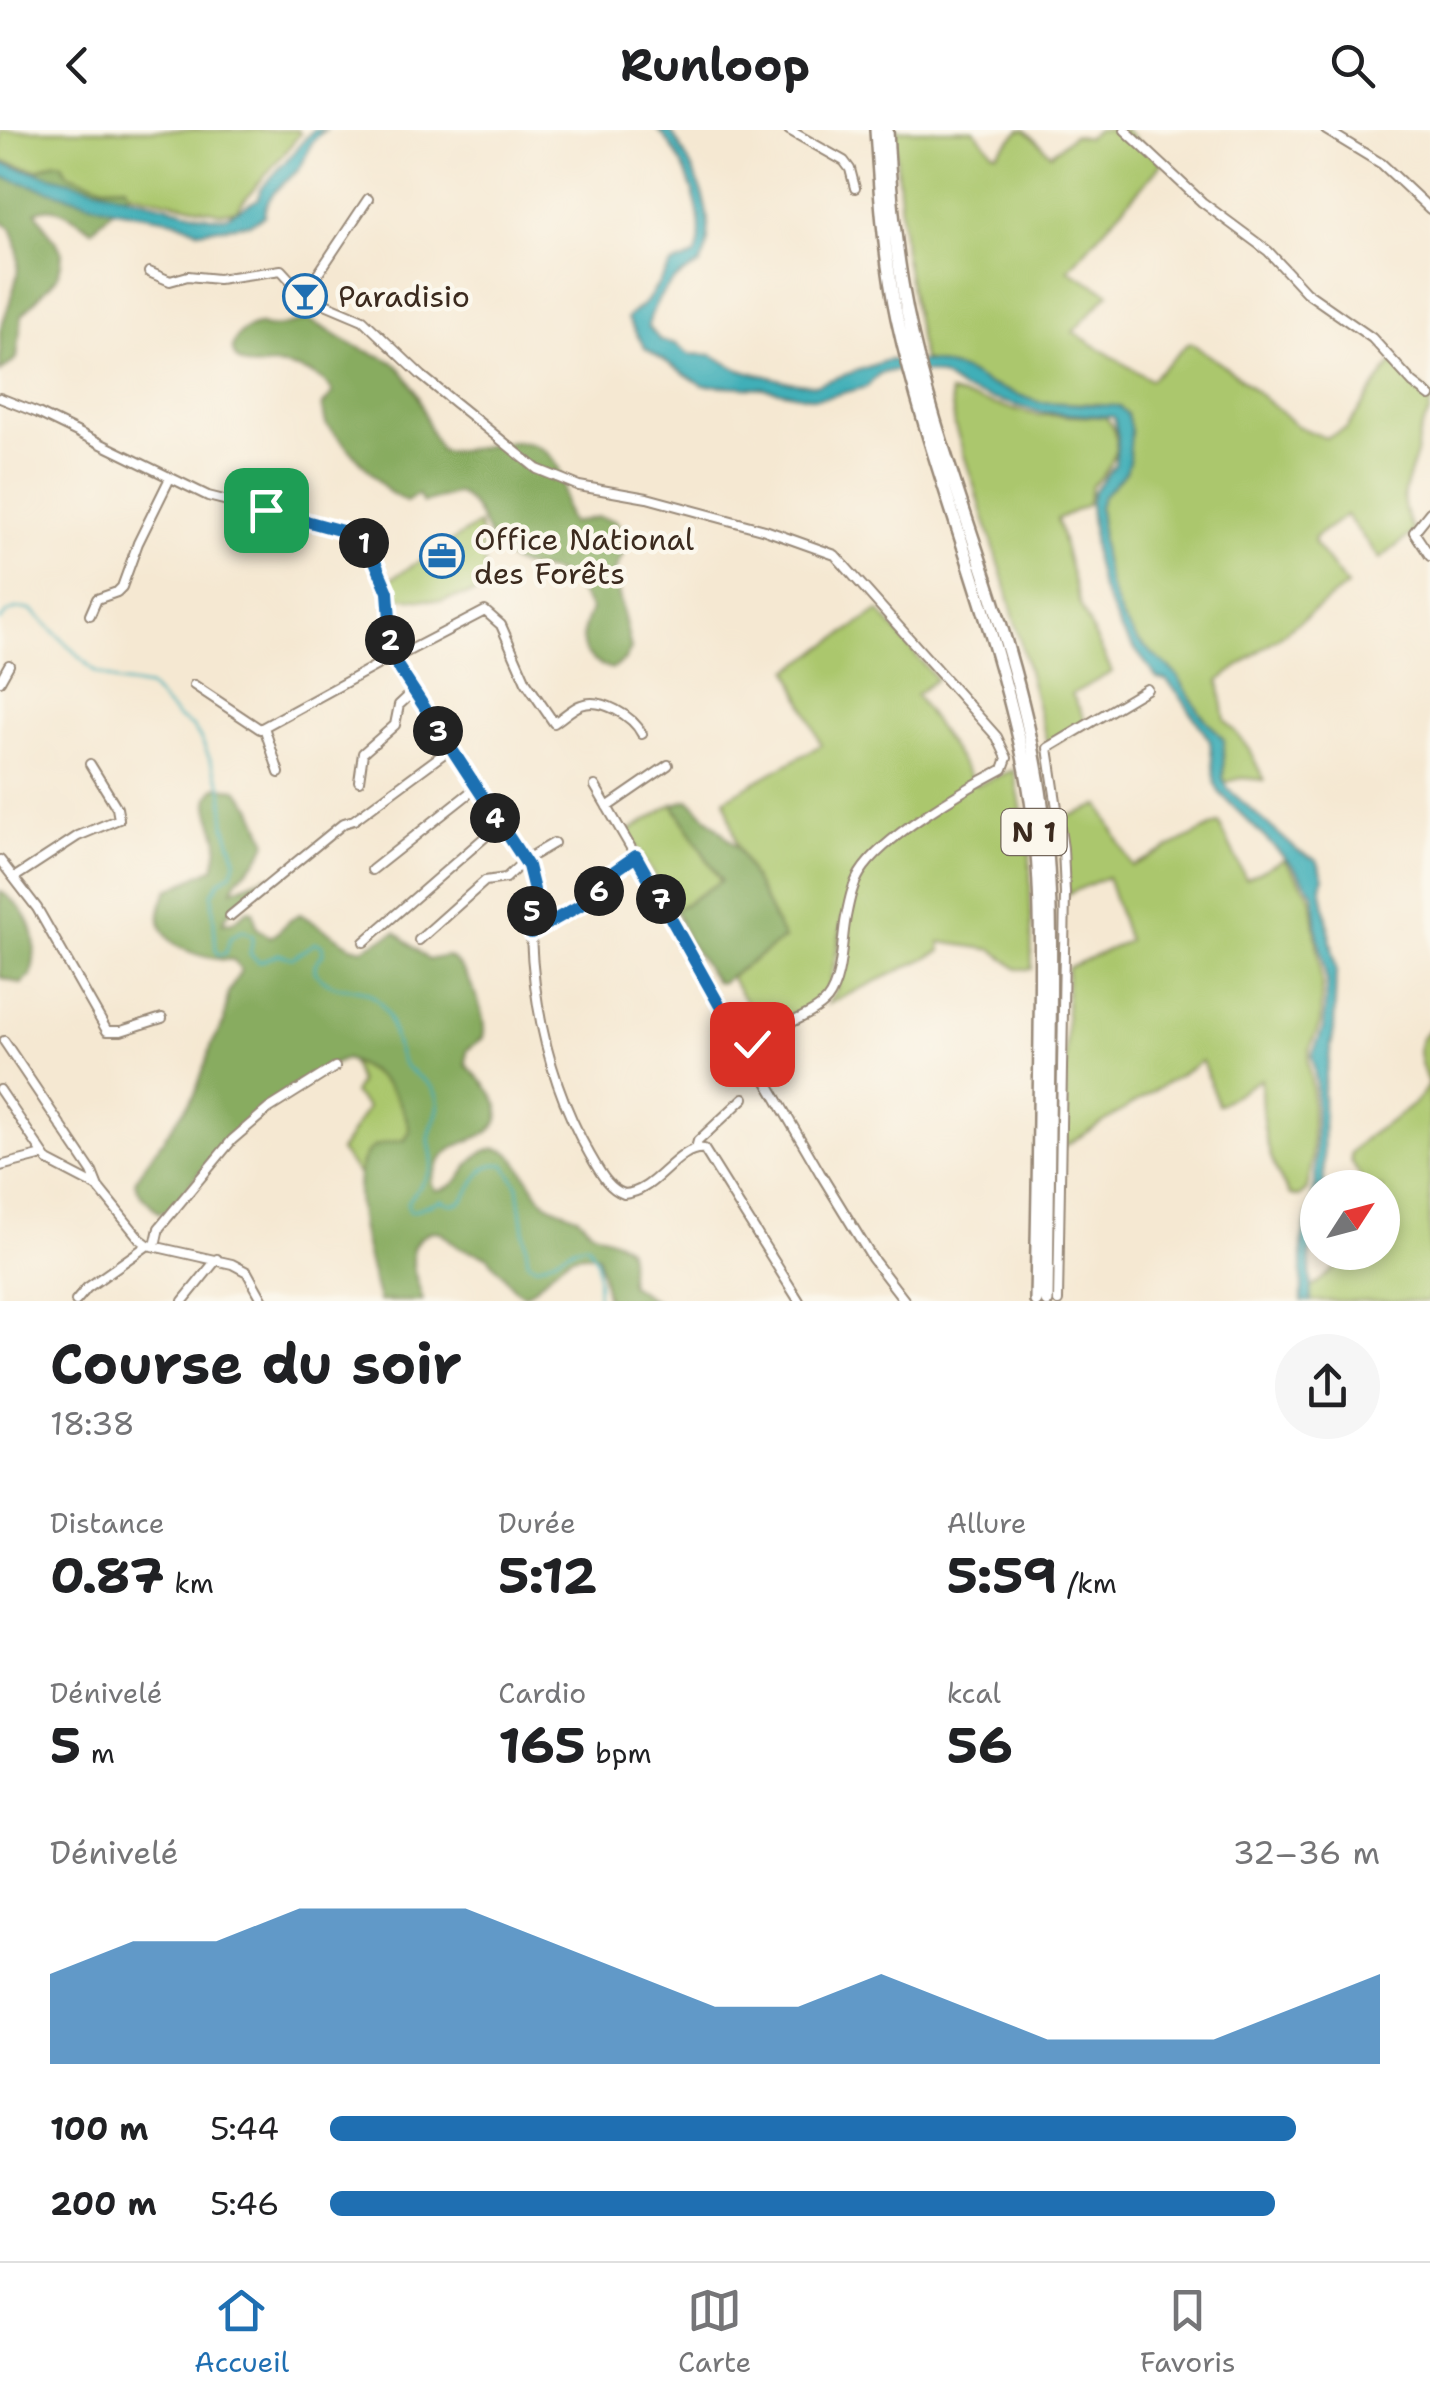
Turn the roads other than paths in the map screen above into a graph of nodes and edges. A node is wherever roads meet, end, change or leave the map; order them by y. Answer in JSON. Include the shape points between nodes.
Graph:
{"nodes":[{"id":1,"x":789,"y":130,"type":"edge"},
{"id":2,"x":876,"y":130,"type":"edge"},
{"id":3,"x":887,"y":130,"type":"edge"},
{"id":4,"x":1124,"y":130,"type":"edge"},
{"id":5,"x":1326,"y":130,"type":"edge"},
{"id":6,"x":855,"y":188,"type":"dead end"},
{"id":7,"x":368,"y":199,"type":"dead end"},
{"id":8,"x":1430,"y":208,"type":"edge"},
{"id":9,"x":150,"y":272,"type":"dead end"},
{"id":10,"x":304,"y":295,"type":"junction"},
{"id":11,"x":912,"y":353,"type":"junction"},
{"id":12,"x":918,"y":380,"type":"junction"},
{"id":13,"x":1430,"y":396,"type":"edge"},
{"id":14,"x":0,"y":398,"type":"edge"},
{"id":15,"x":170,"y":478,"type":"junction"},
{"id":16,"x":1430,"y":512,"type":"edge"},
{"id":17,"x":1430,"y":556,"type":"edge"},
{"id":18,"x":90,"y":614,"type":"dead end"},
{"id":19,"x":393,"y":658,"type":"junction"},
{"id":20,"x":9,"y":665,"type":"dead end"},
{"id":21,"x":0,"y":681,"type":"edge"},
{"id":22,"x":194,"y":685,"type":"dead end"},
{"id":23,"x":1147,"y":689,"type":"dead end"},
{"id":24,"x":414,"y":691,"type":"junction"},
{"id":25,"x":264,"y":727,"type":"junction"},
{"id":26,"x":642,"y":734,"type":"dead end"},
{"id":27,"x":450,"y":750,"type":"junction"},
{"id":28,"x":90,"y":764,"type":"dead end"},
{"id":29,"x":668,"y":765,"type":"dead end"},
{"id":30,"x":279,"y":773,"type":"dead end"},
{"id":31,"x":359,"y":781,"type":"dead end"},
{"id":32,"x":595,"y":786,"type":"dead end"},
{"id":33,"x":476,"y":787,"type":"junction"},
{"id":34,"x":607,"y":807,"type":"junction"},
{"id":35,"x":500,"y":824,"type":"junction"},
{"id":36,"x":554,"y":843,"type":"dead end"},
{"id":37,"x":636,"y":856,"type":"junction"},
{"id":38,"x":0,"y":860,"type":"edge"},
{"id":39,"x":524,"y":860,"type":"junction"},
{"id":40,"x":372,"y":870,"type":"dead end"},
{"id":41,"x":15,"y":878,"type":"junction"},
{"id":42,"x":230,"y":916,"type":"dead end"},
{"id":43,"x":531,"y":933,"type":"junction"},
{"id":44,"x":419,"y":940,"type":"dead end"},
{"id":45,"x":364,"y":942,"type":"dead end"},
{"id":46,"x":162,"y":1018,"type":"dead end"},
{"id":47,"x":4,"y":1041,"type":"dead end"},
{"id":48,"x":748,"y":1048,"type":"junction"},
{"id":49,"x":335,"y":1068,"type":"dead end"},
{"id":50,"x":0,"y":1090,"type":"edge"},
{"id":51,"x":744,"y":1098,"type":"dead end"},
{"id":52,"x":696,"y":1148,"type":"junction"},
{"id":53,"x":43,"y":1155,"type":"junction"},
{"id":54,"x":0,"y":1166,"type":"edge"},
{"id":55,"x":98,"y":1187,"type":"junction"},
{"id":56,"x":151,"y":1245,"type":"junction"},
{"id":57,"x":217,"y":1260,"type":"junction"},
{"id":58,"x":76,"y":1301,"type":"edge"},
{"id":59,"x":183,"y":1301,"type":"edge"},
{"id":60,"x":262,"y":1301,"type":"edge"},
{"id":61,"x":799,"y":1301,"type":"edge"},
{"id":62,"x":905,"y":1301,"type":"edge"},
{"id":63,"x":1036,"y":1301,"type":"edge"},
{"id":64,"x":1047,"y":1301,"type":"edge"},
{"id":65,"x":1058,"y":1301,"type":"edge"}],
"edges":[{"from":1,"to":6,"type":"street","via":[[844,161]]},
{"from":2,"to":11,"type":"highway","number":"N 1","via":[[887,257]]},
{"from":3,"to":11,"type":"highway","number":"N 1"},
{"from":4,"to":13,"type":"street","via":[[1276,258],[1306,292],[1372,338]]},
{"from":5,"to":8,"type":"street","via":[[1382,164]]},
{"from":7,"to":10,"type":"street"},
{"from":9,"to":10,"type":"street","via":[[170,281],[278,270]]},
{"from":10,"to":48,"type":"street","via":[[363,320],[436,388],[553,478],[647,498],[834,554],[1005,749],[1003,769],[868,862],[852,888],[828,998]]},
{"from":11,"to":12,"type":"highway","number":"N 1"},
{"from":12,"to":63,"type":"highway","number":"N 1","via":[[990,626],[1027,776],[1038,855]]},
{"from":12,"to":64,"type":"highway","number":"N 1","via":[[1008,648],[1038,778],[1052,939]]},
{"from":14,"to":15,"type":"street"},
{"from":15,"to":18,"type":"street","via":[[122,587],[97,599]]},
{"from":15,"to":19,"type":"street","via":[[222,500],[359,538],[388,592]]},
{"from":16,"to":17,"type":"street","via":[[1414,532]]},
{"from":19,"to":24,"type":"street"},
{"from":19,"to":25,"type":"street"},
{"from":19,"to":26,"type":"street","via":[[485,612],[506,633],[526,682],[554,723],[583,704],[598,704],[630,718]]},
{"from":20,"to":21,"type":"street"},
{"from":22,"to":25,"type":"street","via":[[255,728]]},
{"from":23,"to":65,"type":"street","via":[[1048,748],[1065,893]]},
{"from":24,"to":27,"type":"street"},
{"from":24,"to":31,"type":"street","via":[[399,705],[395,726],[363,753]]},
{"from":25,"to":30,"type":"street"},
{"from":27,"to":33,"type":"street"},
{"from":27,"to":42,"type":"street"},
{"from":28,"to":41,"type":"street","via":[[119,819],[78,836]]},
{"from":29,"to":34,"type":"street"},
{"from":32,"to":34,"type":"street"},
{"from":33,"to":35,"type":"street"},
{"from":33,"to":40,"type":"street"},
{"from":34,"to":37,"type":"street"},
{"from":35,"to":39,"type":"street"},
{"from":35,"to":45,"type":"street"},
{"from":36,"to":39,"type":"street"},
{"from":37,"to":43,"type":"street","via":[[600,881],[597,896]]},
{"from":37,"to":48,"type":"street"},
{"from":38,"to":41,"type":"street"},
{"from":39,"to":43,"type":"street","via":[[534,890]]},
{"from":39,"to":44,"type":"street","via":[[506,878],[485,881]]},
{"from":41,"to":46,"type":"street","via":[[107,1031]]},
{"from":43,"to":52,"type":"street","via":[[546,1053],[573,1122],[608,1184],[624,1194],[642,1190]]},
{"from":47,"to":55,"type":"street"},
{"from":48,"to":62,"type":"street","via":[[872,1258]]},
{"from":49,"to":56,"type":"street","via":[[232,1140]]},
{"from":50,"to":53,"type":"street"},
{"from":51,"to":52,"type":"street"},
{"from":52,"to":61,"type":"street","via":[[708,1154]]},
{"from":53,"to":54,"type":"street"},
{"from":53,"to":55,"type":"street"},
{"from":55,"to":56,"type":"street","via":[[133,1233]]},
{"from":56,"to":57,"type":"street"},
{"from":56,"to":58,"type":"street"},
{"from":57,"to":59,"type":"street"},
{"from":57,"to":60,"type":"street","via":[[247,1272]]}]}
